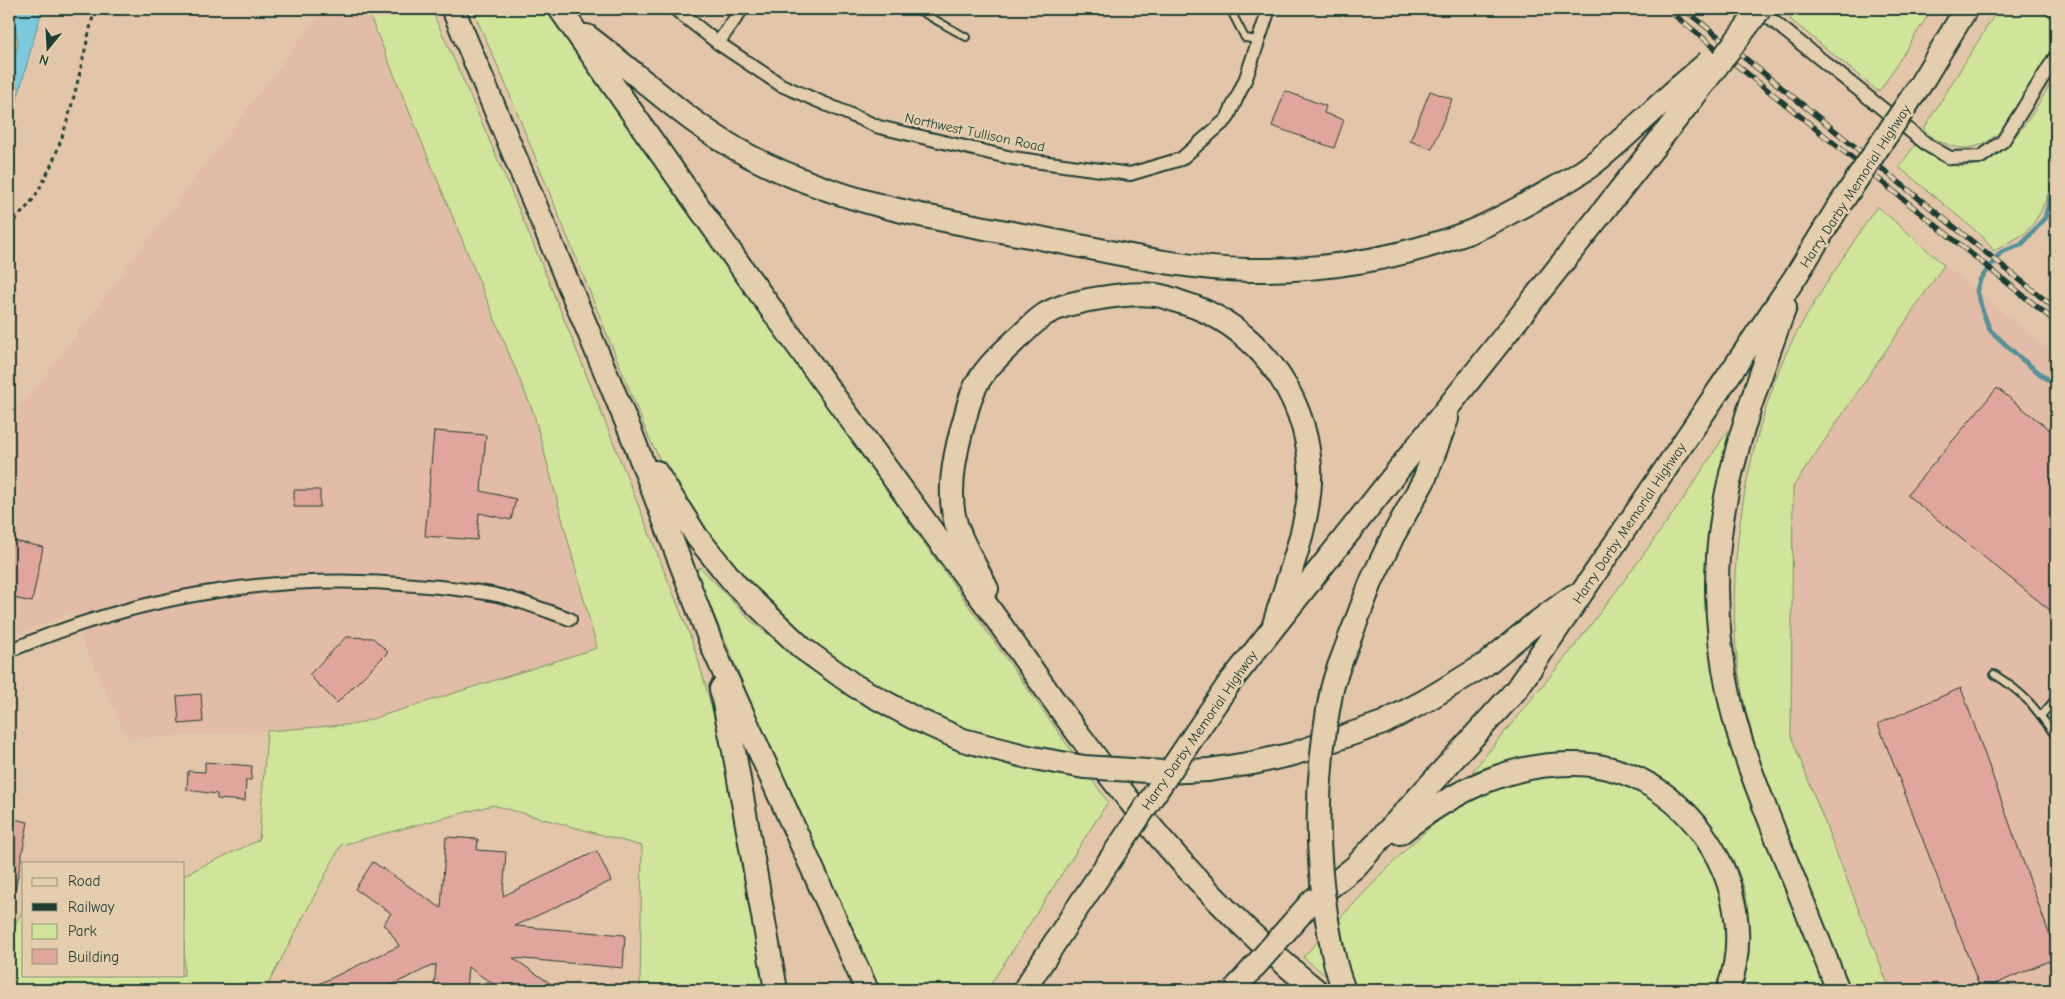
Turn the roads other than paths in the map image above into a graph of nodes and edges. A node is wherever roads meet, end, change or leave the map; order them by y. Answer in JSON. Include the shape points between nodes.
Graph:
{"nodes":[{"id":1,"x":453,"y":9,"type":"edge"},
{"id":2,"x":674,"y":9,"type":"edge"},
{"id":3,"x":742,"y":9,"type":"edge"},
{"id":4,"x":916,"y":9,"type":"edge"},
{"id":5,"x":1230,"y":9,"type":"edge"},
{"id":6,"x":1269,"y":9,"type":"edge"},
{"id":7,"x":1759,"y":9,"type":"edge"},
{"id":8,"x":1966,"y":9,"type":"edge"},
{"id":9,"x":565,"y":16,"type":"edge"},
{"id":10,"x":966,"y":38,"type":"dead end"},
{"id":11,"x":1258,"y":40,"type":"junction"},
{"id":12,"x":718,"y":43,"type":"junction"},
{"id":13,"x":2056,"y":56,"type":"edge"},
{"id":14,"x":1686,"y":93,"type":"junction"},
{"id":15,"x":1796,"y":276,"type":"junction"},
{"id":16,"x":1454,"y":400,"type":"junction"},
{"id":17,"x":631,"y":433,"type":"junction"},
{"id":18,"x":1588,"y":585,"type":"junction"},
{"id":19,"x":570,"y":618,"type":"dead end"},
{"id":20,"x":1273,"y":628,"type":"junction"},
{"id":21,"x":1009,"y":636,"type":"junction"},
{"id":22,"x":713,"y":648,"type":"junction"},
{"id":23,"x":9,"y":651,"type":"edge"},
{"id":24,"x":1994,"y":674,"type":"dead end"},
{"id":25,"x":2056,"y":698,"type":"edge"},
{"id":26,"x":2041,"y":716,"type":"junction"},
{"id":27,"x":2056,"y":737,"type":"edge"},
{"id":28,"x":1355,"y":867,"type":"junction"},
{"id":29,"x":776,"y":990,"type":"edge"},
{"id":30,"x":867,"y":990,"type":"edge"},
{"id":31,"x":1024,"y":990,"type":"edge"},
{"id":32,"x":1234,"y":990,"type":"edge"},
{"id":33,"x":1316,"y":990,"type":"edge"},
{"id":34,"x":1344,"y":990,"type":"edge"},
{"id":35,"x":1728,"y":990,"type":"edge"},
{"id":36,"x":1838,"y":990,"type":"edge"}],
"edges":[{"from":1,"to":17,"type":"highway"},
{"from":2,"to":12,"type":"street","name":"Northwest Tullison Road"},
{"from":3,"to":12,"type":"street"},
{"from":4,"to":10,"type":"lane"},
{"from":5,"to":11,"type":"lane","via":[[1245,38]]},
{"from":6,"to":11,"type":"street","name":"Northwest Tullison Road"},
{"from":7,"to":13,"type":"street","via":[[1929,146],[1950,158],[1981,157],[2003,141]]},
{"from":7,"to":14,"type":"highway","name":"Harry Darby Memorial Highway","bridge":true},
{"from":8,"to":15,"type":"highway","name":"Harry Darby Memorial Highway","bridge":true},
{"from":9,"to":14,"type":"highway","via":[[662,98],[717,137],[749,156],[822,188],[910,214],[1188,265],[1247,270],[1358,262],[1420,248],[1469,232],[1516,210],[1592,165]]},
{"from":9,"to":21,"type":"highway","via":[[813,369]]},
{"from":11,"to":12,"type":"street","name":"Northwest Tullison Road","via":[[1246,78],[1227,119],[1181,158],[1130,174],[1012,158],[879,126],[781,85]]},
{"from":14,"to":16,"type":"highway","name":"Harry Darby Memorial Highway"},
{"from":15,"to":18,"type":"highway","name":"Harry Darby Memorial Highway"},
{"from":15,"to":36,"type":"highway","via":[[1758,382],[1728,486],[1721,531],[1718,612],[1723,665],[1739,736]]},
{"from":16,"to":20,"type":"highway","name":"Harry Darby Memorial Highway"},
{"from":16,"to":34,"type":"highway","bridge":true,"via":[[1424,480],[1381,562],[1348,640],[1331,692],[1318,790],[1317,829],[1321,885],[1332,947]]},
{"from":17,"to":18,"type":"highway","bridge":true,"via":[[697,537],[736,585],[802,648],[855,686],[963,740],[1084,767],[1164,772],[1209,770],[1269,759],[1338,740],[1383,723],[1486,664]]},
{"from":17,"to":22,"type":"highway"},
{"from":18,"to":28,"type":"highway","name":"Harry Darby Memorial Highway","via":[[1516,690]]},
{"from":19,"to":23,"type":"street","via":[[502,596],[445,587],[329,581],[271,584],[156,602],[100,617]]},
{"from":20,"to":21,"type":"highway","via":[[1305,520],[1309,494],[1310,468],[1306,443],[1290,394],[1260,351],[1220,318],[1197,307],[1156,295],[1119,295],[1084,300],[1045,314],[997,357],[973,390],[955,456],[952,487],[956,524]]},
{"from":20,"to":31,"type":"highway","name":"Harry Darby Memorial Highway","bridge":true,"via":[[1228,685]]},
{"from":21,"to":33,"type":"highway","via":[[1083,742],[1161,840],[1223,906]]},
{"from":22,"to":29,"type":"highway"},
{"from":22,"to":30,"type":"highway"},
{"from":24,"to":26,"type":"lane","via":[[2017,689]]},
{"from":25,"to":26,"type":"lane"},
{"from":26,"to":27,"type":"lane"},
{"from":28,"to":32,"type":"highway","name":"Harry Darby Memorial Highway","bridge":true,"via":[[1312,902]]},
{"from":28,"to":35,"type":"highway","via":[[1429,810],[1485,781],[1537,767],[1564,764],[1595,766],[1618,772],[1641,781],[1680,808],[1706,838],[1722,865],[1736,912],[1736,959]]}]}
